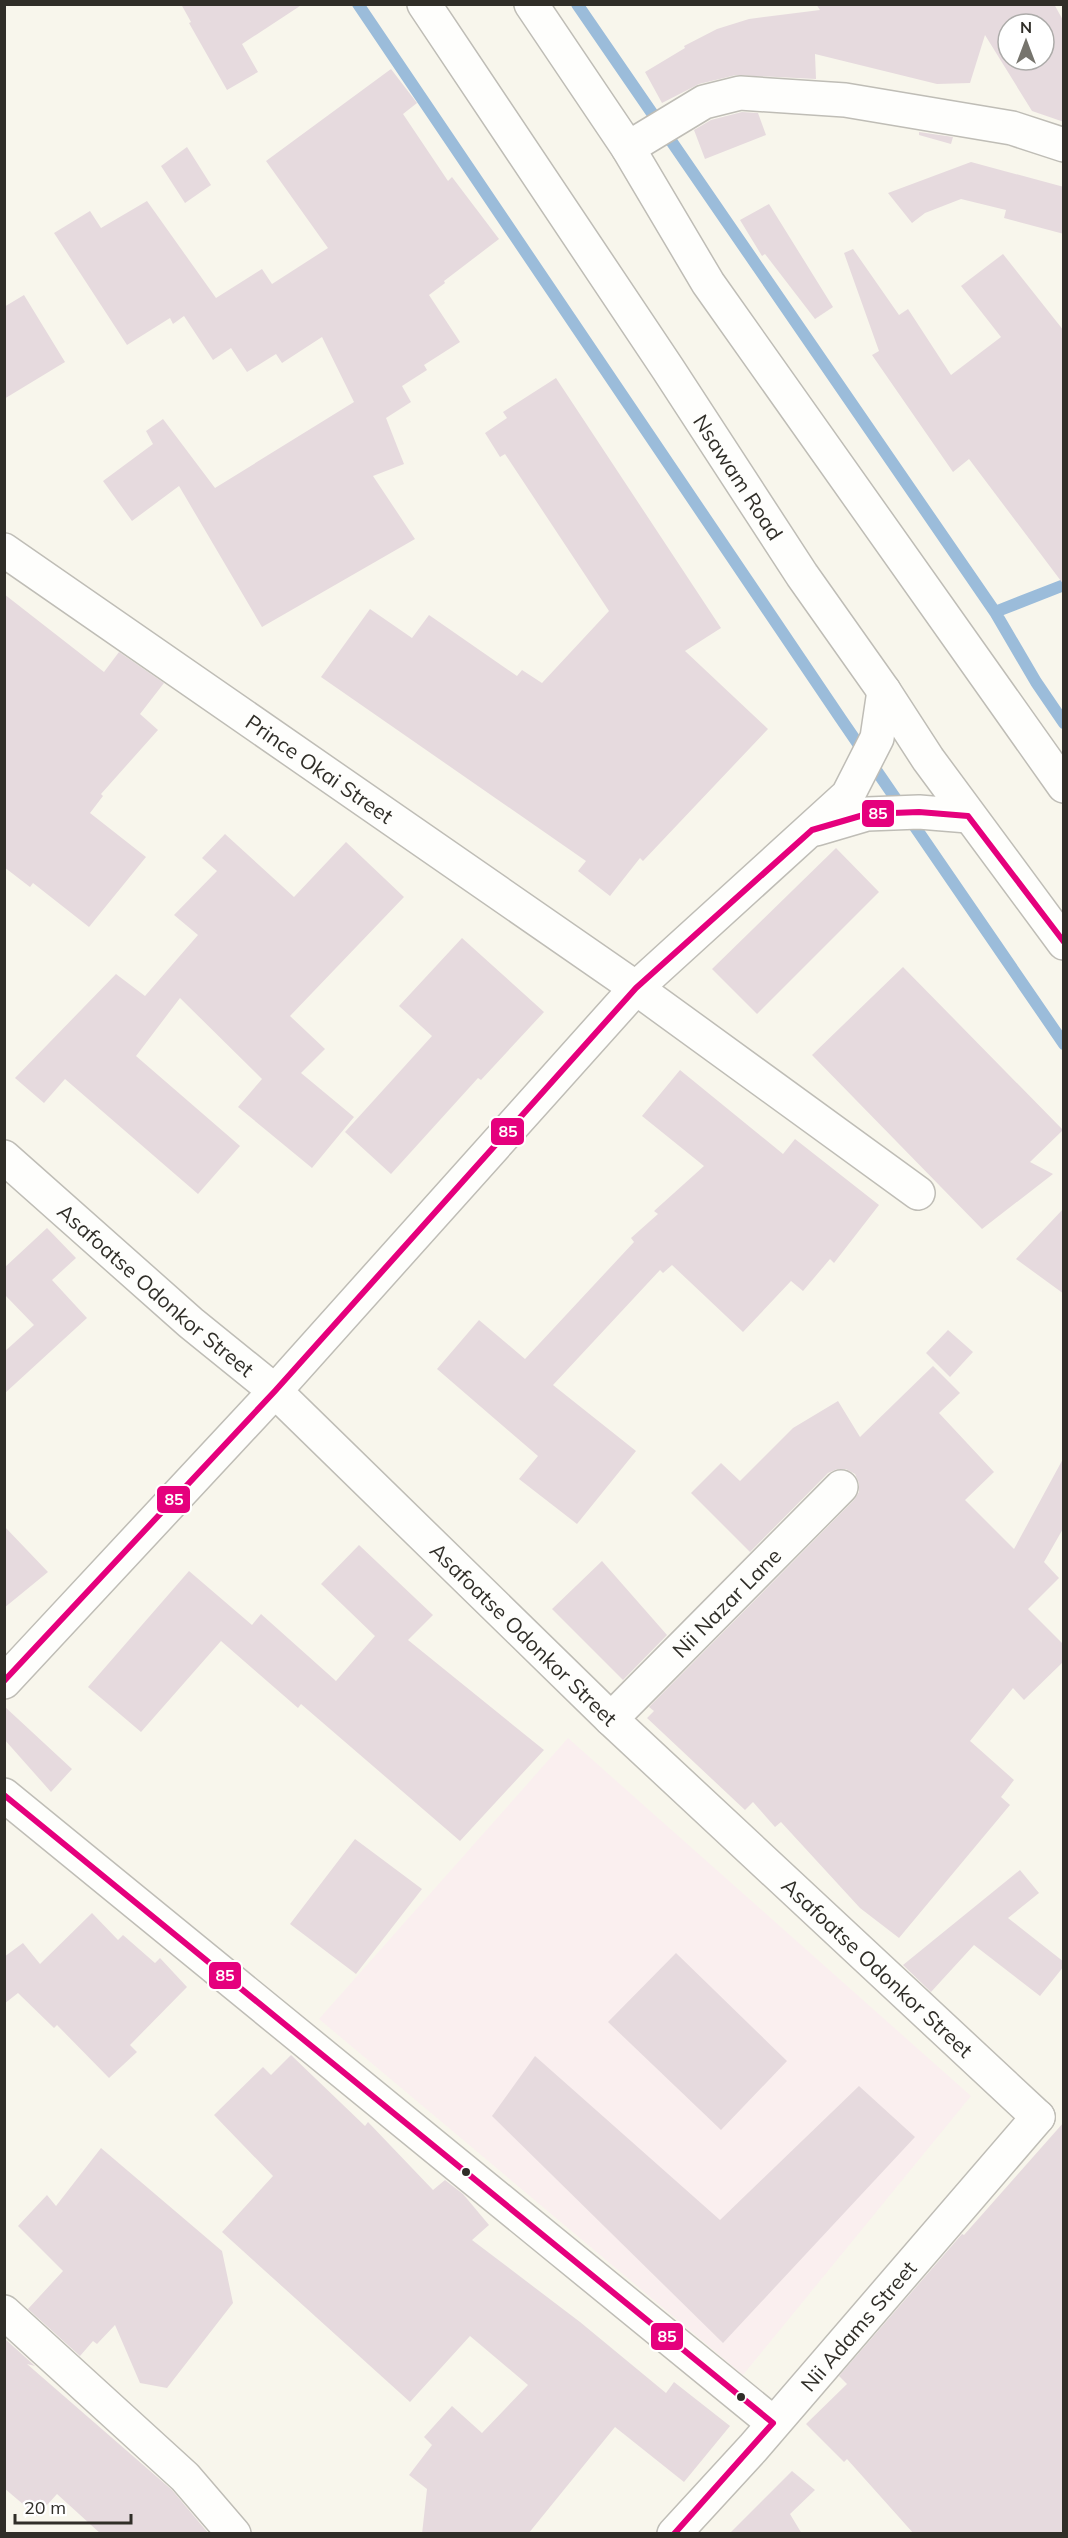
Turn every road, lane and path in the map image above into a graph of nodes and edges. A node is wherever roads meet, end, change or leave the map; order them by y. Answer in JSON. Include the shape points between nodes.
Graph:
{"nodes":[{"id":1,"x":424,"y":4,"type":"edge"},
{"id":2,"x":531,"y":4,"type":"edge"},
{"id":3,"x":1064,"y":145,"type":"edge"},
{"id":4,"x":628,"y":148,"type":"junction"},
{"id":5,"x":4,"y":550,"type":"edge"},
{"id":6,"x":884,"y":691,"type":"junction"},
{"id":7,"x":1064,"y":786,"type":"edge"},
{"id":8,"x":968,"y":816,"type":"junction"},
{"id":9,"x":812,"y":830,"type":"junction"},
{"id":10,"x":1064,"y":943,"type":"edge"},
{"id":11,"x":636,"y":988,"type":"junction"},
{"id":12,"x":4,"y":1157,"type":"edge"},
{"id":13,"x":918,"y":1192,"type":"dead end"},
{"id":14,"x":275,"y":1391,"type":"junction"},
{"id":15,"x":842,"y":1487,"type":"dead end"},
{"id":16,"x":4,"y":1682,"type":"edge"},
{"id":17,"x":611,"y":1719,"type":"junction"},
{"id":18,"x":4,"y":1795,"type":"edge"},
{"id":19,"x":1051,"y":2115,"type":"edge"},
{"id":20,"x":4,"y":2312,"type":"edge"},
{"id":21,"x":773,"y":2424,"type":"junction"},
{"id":22,"x":234,"y":2534,"type":"edge"},
{"id":23,"x":674,"y":2534,"type":"edge"}],
"edges":[{"from":1,"to":6,"type":"main road","name":"Nsawam Road","via":[[802,574]]},
{"from":2,"to":4,"type":"main road"},
{"from":3,"to":4,"type":"main road","via":[[1012,128],[845,100],[740,93],[704,102]]},
{"from":4,"to":7,"type":"main road","via":[[708,283]]},
{"from":5,"to":11,"type":"main road","name":"Prince Okai Street"},
{"from":6,"to":8,"type":"main road","name":"Nsawam Road"},
{"from":6,"to":9,"type":"main road","via":[[877,738],[864,766],[848,795]]},
{"from":8,"to":9,"type":"main road","via":[[919,812],[867,814]]},
{"from":8,"to":10,"type":"main road","name":"Nsawam Road"},
{"from":9,"to":11,"type":"main road"},
{"from":11,"to":13,"type":"main road","name":"Prince Okai Street"},
{"from":11,"to":14,"type":"main road"},
{"from":12,"to":14,"type":"main road","name":"Asafoatse Odonkor Street","via":[[191,1323]]},
{"from":14,"to":16,"type":"main road"},
{"from":14,"to":17,"type":"main road","name":"Asafoatse Odonkor Street"},
{"from":15,"to":17,"type":"main road","name":"Nii Nazar Lane"},
{"from":17,"to":19,"type":"main road","name":"Asafoatse Odonkor Street"},
{"from":18,"to":21,"type":"main road"},
{"from":19,"to":21,"type":"main road","name":"Nii Adams Street"},
{"from":20,"to":22,"type":"main road","via":[[185,2477]]},
{"from":21,"to":23,"type":"main road","name":"Nii Adams Street"}]}
